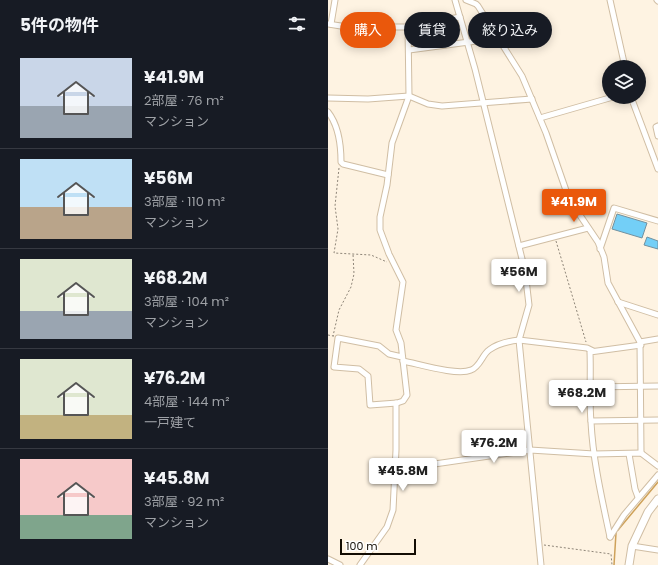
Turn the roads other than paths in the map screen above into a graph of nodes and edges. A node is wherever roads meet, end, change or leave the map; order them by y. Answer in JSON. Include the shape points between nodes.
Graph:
{"nodes":[{"id":1,"x":335,"y":0,"type":"edge"},
{"id":2,"x":455,"y":0,"type":"edge"},
{"id":3,"x":466,"y":0,"type":"edge"},
{"id":4,"x":610,"y":0,"type":"edge"},
{"id":5,"x":459,"y":12,"type":"edge"},
{"id":6,"x":481,"y":12,"type":"edge"},
{"id":7,"x":460,"y":17,"type":"edge"},
{"id":8,"x":330,"y":24,"type":"edge"},
{"id":9,"x":404,"y":27,"type":"edge"},
{"id":10,"x":467,"y":43,"type":"junction"},
{"id":11,"x":505,"y":48,"type":"edge"},
{"id":12,"x":409,"y":50,"type":"joint"},
{"id":13,"x":623,"y":60,"type":"edge"},
{"id":14,"x":409,"y":96,"type":"junction"},
{"id":15,"x":328,"y":98,"type":"edge"},
{"id":16,"x":532,"y":99,"type":"junction"},
{"id":17,"x":602,"y":100,"type":"edge"},
{"id":18,"x":482,"y":103,"type":"junction"},
{"id":19,"x":634,"y":104,"type":"edge"},
{"id":20,"x":328,"y":112,"type":"edge"},
{"id":21,"x":540,"y":118,"type":"junction"},
{"id":22,"x":658,"y":126,"type":"edge"},
{"id":23,"x":658,"y":136,"type":"edge"},
{"id":24,"x":658,"y":169,"type":"edge"},
{"id":25,"x":388,"y":175,"type":"junction"},
{"id":26,"x":658,"y":221,"type":"edge"},
{"id":27,"x":588,"y":228,"type":"junction"},
{"id":28,"x":519,"y":246,"type":"junction"},
{"id":29,"x":600,"y":248,"type":"junction"},
{"id":30,"x":618,"y":302,"type":"junction"},
{"id":31,"x":658,"y":315,"type":"edge"},
{"id":32,"x":658,"y":339,"type":"edge"},
{"id":33,"x":519,"y":340,"type":"junction"},
{"id":34,"x":640,"y":344,"type":"junction"},
{"id":35,"x":593,"y":351,"type":"junction"},
{"id":36,"x":402,"y":359,"type":"junction"},
{"id":37,"x":641,"y":386,"type":"junction"},
{"id":38,"x":658,"y":386,"type":"edge"},
{"id":39,"x":591,"y":387,"type":"junction"},
{"id":40,"x":396,"y":403,"type":"junction"},
{"id":41,"x":640,"y":420,"type":"junction"},
{"id":42,"x":658,"y":420,"type":"edge"},
{"id":43,"x":591,"y":421,"type":"junction"},
{"id":44,"x":530,"y":450,"type":"junction"},
{"id":45,"x":641,"y":453,"type":"junction"},
{"id":46,"x":594,"y":454,"type":"junction"},
{"id":47,"x":629,"y":454,"type":"junction"},
{"id":48,"x":658,"y":466,"type":"edge"},
{"id":49,"x":395,"y":468,"type":"junction"},
{"id":50,"x":658,"y":475,"type":"edge"},
{"id":51,"x":638,"y":497,"type":"junction"},
{"id":52,"x":658,"y":499,"type":"edge"},
{"id":53,"x":632,"y":546,"type":"junction"},
{"id":54,"x":658,"y":550,"type":"edge"},
{"id":55,"x":328,"y":560,"type":"edge"},
{"id":56,"x":340,"y":565,"type":"edge"},
{"id":57,"x":360,"y":565,"type":"edge"},
{"id":58,"x":541,"y":565,"type":"edge"},
{"id":59,"x":629,"y":565,"type":"edge"}],
"edges":[{"from":1,"to":8,"type":"street"},
{"from":2,"to":5,"type":"street"},
{"from":3,"to":6,"type":"street","via":[[476,4]]},
{"from":4,"to":13,"type":"street"},
{"from":7,"to":10,"type":"street"},
{"from":8,"to":9,"type":"street","via":[[352,27]]},
{"from":10,"to":12,"type":"street"},
{"from":10,"to":18,"type":"street"},
{"from":11,"to":16,"type":"street"},
{"from":12,"to":14,"type":"street"},
{"from":14,"to":15,"type":"street"},
{"from":14,"to":18,"type":"street","via":[[428,104],[442,106]]},
{"from":14,"to":25,"type":"street","via":[[392,143]]},
{"from":16,"to":18,"type":"street"},
{"from":16,"to":21,"type":"street"},
{"from":17,"to":21,"type":"street"},
{"from":18,"to":28,"type":"street"},
{"from":19,"to":24,"type":"street"},
{"from":20,"to":25,"type":"street","via":[[333,117],[339,134],[341,162]]},
{"from":21,"to":27,"type":"street","via":[[569,199]]},
{"from":22,"to":23,"type":"street"},
{"from":25,"to":36,"type":"street","via":[[380,230],[403,282],[396,330],[401,343]]},
{"from":26,"to":29,"type":"street","via":[[614,208]]},
{"from":27,"to":28,"type":"street"},
{"from":27,"to":29,"type":"street"},
{"from":28,"to":33,"type":"street","via":[[529,305]]},
{"from":29,"to":30,"type":"street","via":[[604,256],[608,283]]},
{"from":30,"to":31,"type":"street"},
{"from":30,"to":34,"type":"street"},
{"from":32,"to":34,"type":"street"},
{"from":33,"to":35,"type":"street","via":[[587,348]]},
{"from":33,"to":36,"type":"street","via":[[488,350],[476,367],[468,371],[450,372]]},
{"from":33,"to":44,"type":"street"},
{"from":34,"to":35,"type":"street"},
{"from":34,"to":37,"type":"street"},
{"from":35,"to":39,"type":"street","via":[[590,352]]},
{"from":36,"to":40,"type":"street","via":[[407,395],[403,401]]},
{"from":36,"to":40,"type":"street","via":[[389,354],[379,346],[336,337],[334,367],[359,369],[368,376],[370,405]]},
{"from":37,"to":38,"type":"street"},
{"from":37,"to":39,"type":"street"},
{"from":37,"to":41,"type":"street"},
{"from":39,"to":43,"type":"street"},
{"from":40,"to":49,"type":"street"},
{"from":41,"to":42,"type":"street"},
{"from":41,"to":43,"type":"street"},
{"from":41,"to":45,"type":"street"},
{"from":43,"to":46,"type":"street"},
{"from":44,"to":46,"type":"street"},
{"from":44,"to":49,"type":"street"},
{"from":44,"to":58,"type":"street"},
{"from":45,"to":47,"type":"street"},
{"from":45,"to":48,"type":"street"},
{"from":46,"to":47,"type":"street"},
{"from":46,"to":51,"type":"street","via":[[610,537]]},
{"from":47,"to":51,"type":"street"},
{"from":49,"to":57,"type":"street","via":[[391,518]]},
{"from":50,"to":51,"type":"street"},
{"from":52,"to":53,"type":"main road","via":[[648,512]]},
{"from":53,"to":54,"type":"street"},
{"from":53,"to":59,"type":"main road"},
{"from":55,"to":56,"type":"street"}]}
